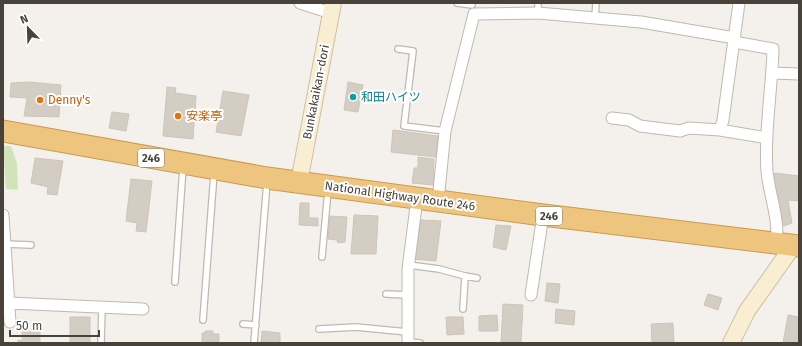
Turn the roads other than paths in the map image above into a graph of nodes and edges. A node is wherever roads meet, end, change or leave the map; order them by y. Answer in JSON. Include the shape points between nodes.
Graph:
{"nodes":[{"id":1,"x":300,"y":3,"type":"edge"},
{"id":2,"x":457,"y":3,"type":"edge"},
{"id":3,"x":596,"y":3,"type":"edge"},
{"id":4,"x":739,"y":3,"type":"edge"},
{"id":5,"x":473,"y":7,"type":"edge"},
{"id":6,"x":332,"y":8,"type":"edge"},
{"id":7,"x":538,"y":8,"type":"edge"},
{"id":8,"x":595,"y":18,"type":"junction"},
{"id":9,"x":734,"y":40,"type":"junction"},
{"id":10,"x":398,"y":49,"type":"dead end"},
{"id":11,"x":772,"y":73,"type":"junction"},
{"id":12,"x":799,"y":74,"type":"edge"},
{"id":13,"x":612,"y":118,"type":"dead end"},
{"id":14,"x":720,"y":130,"type":"junction"},
{"id":15,"x":3,"y":131,"type":"edge"},
{"id":16,"x":445,"y":131,"type":"junction"},
{"id":17,"x":767,"y":138,"type":"junction"},
{"id":18,"x":184,"y":164,"type":"junction"},
{"id":19,"x":214,"y":169,"type":"junction"},
{"id":20,"x":267,"y":178,"type":"junction"},
{"id":21,"x":299,"y":182,"type":"junction"},
{"id":22,"x":329,"y":186,"type":"junction"},
{"id":23,"x":417,"y":199,"type":"junction"},
{"id":24,"x":438,"y":201,"type":"junction"},
{"id":25,"x":3,"y":215,"type":"edge"},
{"id":26,"x":543,"y":215,"type":"junction"},
{"id":27,"x":5,"y":244,"type":"junction"},
{"id":28,"x":792,"y":244,"type":"edge"},
{"id":29,"x":32,"y":245,"type":"dead end"},
{"id":30,"x":322,"y":257,"type":"dead end"},
{"id":31,"x":409,"y":265,"type":"junction"},
{"id":32,"x":465,"y":276,"type":"junction"},
{"id":33,"x":477,"y":278,"type":"dead end"},
{"id":34,"x":175,"y":282,"type":"dead end"},
{"id":35,"x":5,"y":284,"type":"edge"},
{"id":36,"x":386,"y":294,"type":"dead end"},
{"id":37,"x":408,"y":295,"type":"junction"},
{"id":38,"x":531,"y":295,"type":"dead end"},
{"id":39,"x":9,"y":303,"type":"junction"},
{"id":40,"x":102,"y":308,"type":"junction"},
{"id":41,"x":463,"y":309,"type":"dead end"},
{"id":42,"x":143,"y":310,"type":"dead end"},
{"id":43,"x":203,"y":320,"type":"dead end"},
{"id":44,"x":10,"y":322,"type":"dead end"},
{"id":45,"x":242,"y":324,"type":"dead end"},
{"id":46,"x":256,"y":325,"type":"junction"},
{"id":47,"x":318,"y":329,"type":"dead end"},
{"id":48,"x":408,"y":339,"type":"edge"},
{"id":49,"x":101,"y":343,"type":"edge"},
{"id":50,"x":254,"y":343,"type":"edge"},
{"id":51,"x":420,"y":343,"type":"edge"},
{"id":52,"x":731,"y":343,"type":"edge"}],
"edges":[{"from":1,"to":6,"type":"street"},
{"from":2,"to":5,"type":"lane"},
{"from":3,"to":8,"type":"lane"},
{"from":4,"to":9,"type":"street"},
{"from":5,"to":7,"type":"street"},
{"from":5,"to":16,"type":"street"},
{"from":6,"to":21,"type":"street","name":"Bunkakaikan-dori"},
{"from":7,"to":8,"type":"street"},
{"from":8,"to":9,"type":"street","via":[[641,22]]},
{"from":9,"to":11,"type":"street","via":[[773,49]]},
{"from":9,"to":14,"type":"street"},
{"from":10,"to":16,"type":"lane","via":[[413,51],[404,126]]},
{"from":11,"to":12,"type":"street"},
{"from":11,"to":17,"type":"street"},
{"from":13,"to":14,"type":"street","via":[[629,120],[640,126],[680,131],[690,128]]},
{"from":14,"to":17,"type":"street"},
{"from":15,"to":18,"type":"highway","name":"National Highway Route 246","number":"246"},
{"from":16,"to":24,"type":"street"},
{"from":17,"to":28,"type":"street","via":[[767,172],[778,231]]},
{"from":18,"to":19,"type":"highway","name":"National Highway Route 246","number":"246"},
{"from":18,"to":34,"type":"lane"},
{"from":19,"to":20,"type":"highway","name":"National Highway Route 246","number":"246"},
{"from":19,"to":43,"type":"lane"},
{"from":20,"to":21,"type":"highway","name":"National Highway Route 246","number":"246"},
{"from":20,"to":46,"type":"lane"},
{"from":21,"to":22,"type":"highway","name":"National Highway Route 246","number":"246"},
{"from":22,"to":23,"type":"highway","name":"National Highway Route 246","number":"246"},
{"from":22,"to":30,"type":"lane"},
{"from":23,"to":24,"type":"highway","name":"National Highway Route 246","number":"246"},
{"from":23,"to":31,"type":"street"},
{"from":24,"to":26,"type":"highway","name":"National Highway Route 246","number":"246"},
{"from":25,"to":27,"type":"street"},
{"from":26,"to":28,"type":"highway","name":"National Highway Route 246","number":"246"},
{"from":26,"to":38,"type":"street"},
{"from":27,"to":29,"type":"lane"},
{"from":27,"to":35,"type":"street"},
{"from":28,"to":52,"type":"street","via":[[747,311]]},
{"from":31,"to":32,"type":"lane"},
{"from":31,"to":37,"type":"street"},
{"from":32,"to":33,"type":"lane"},
{"from":32,"to":41,"type":"lane"},
{"from":35,"to":39,"type":"street"},
{"from":36,"to":37,"type":"lane"},
{"from":37,"to":48,"type":"street"},
{"from":39,"to":40,"type":"street"},
{"from":39,"to":44,"type":"street"},
{"from":40,"to":42,"type":"street"},
{"from":40,"to":49,"type":"lane"},
{"from":45,"to":46,"type":"lane"},
{"from":46,"to":50,"type":"lane"},
{"from":47,"to":48,"type":"lane","via":[[356,327]]},
{"from":48,"to":51,"type":"lane"}]}
